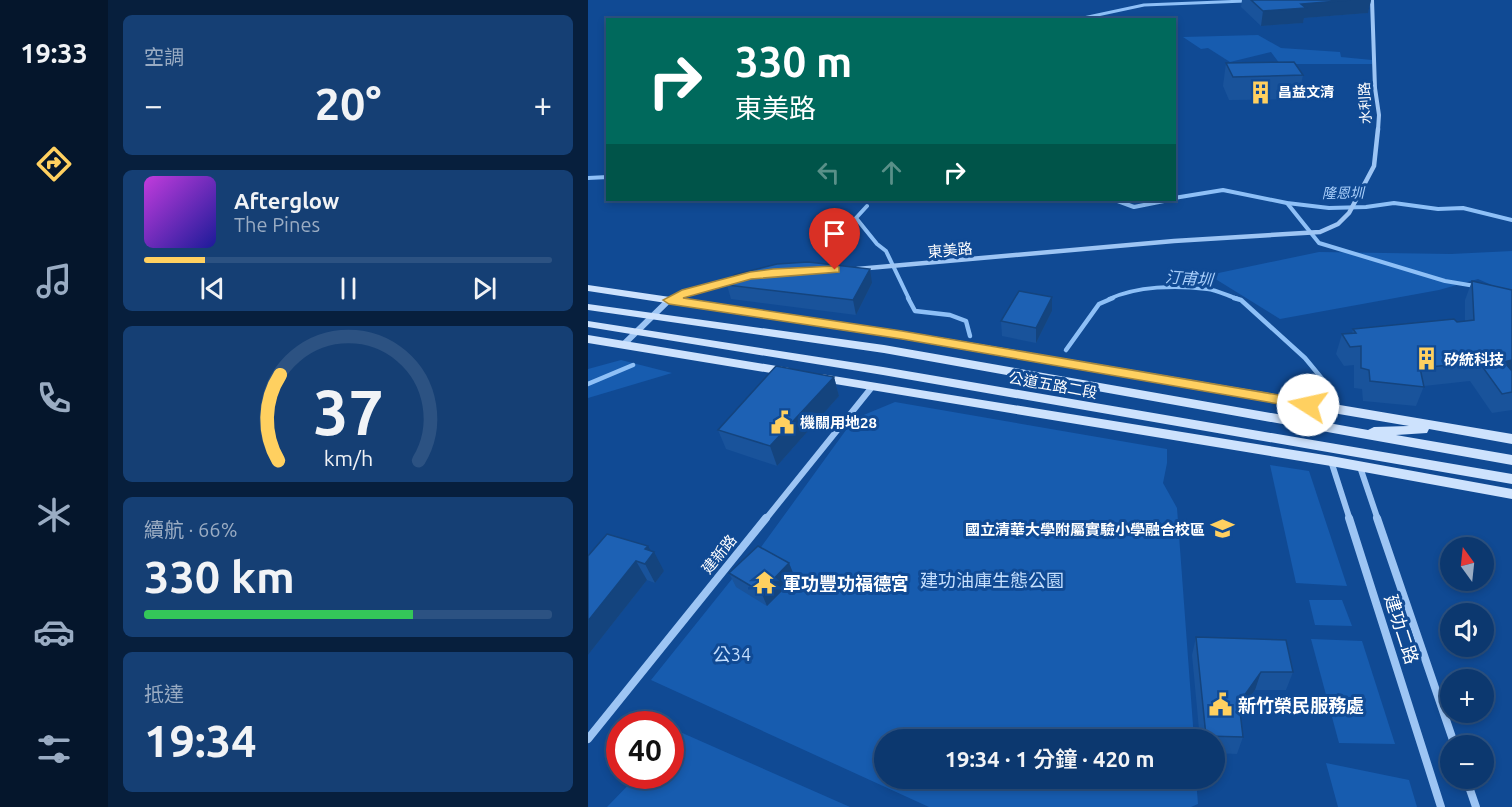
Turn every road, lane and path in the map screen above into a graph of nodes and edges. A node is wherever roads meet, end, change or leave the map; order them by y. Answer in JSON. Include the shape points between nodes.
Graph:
{"nodes":[{"id":1,"x":1371,"y":0,"type":"edge"},
{"id":2,"x":1320,"y":232,"type":"joint"},
{"id":3,"x":853,"y":269,"type":"edge"},
{"id":4,"x":741,"y":278,"type":"edge"},
{"id":5,"x":588,"y":288,"type":"edge"},
{"id":6,"x":669,"y":300,"type":"junction"},
{"id":7,"x":588,"y":307,"type":"edge"},
{"id":8,"x":651,"y":317,"type":"junction"},
{"id":9,"x":588,"y":324,"type":"edge"},
{"id":10,"x":636,"y":331,"type":"junction"},
{"id":11,"x":588,"y":339,"type":"edge"},
{"id":12,"x":624,"y":344,"type":"junction"},
{"id":13,"x":872,"y":387,"type":"junction"},
{"id":14,"x":1454,"y":429,"type":"junction"},
{"id":15,"x":1343,"y":431,"type":"junction"},
{"id":16,"x":1512,"y":439,"type":"edge"},
{"id":17,"x":1512,"y":460,"type":"edge"},
{"id":18,"x":1331,"y":461,"type":"junction"},
{"id":19,"x":1360,"y":467,"type":"junction"},
{"id":20,"x":1512,"y":480,"type":"edge"},
{"id":21,"x":1512,"y":494,"type":"edge"},
{"id":22,"x":1451,"y":735,"type":"edge"},
{"id":23,"x":588,"y":739,"type":"edge"},
{"id":24,"x":1470,"y":789,"type":"edge"},
{"id":25,"x":1441,"y":807,"type":"edge"},
{"id":26,"x":1476,"y":807,"type":"edge"}],
"edges":[{"from":1,"to":2,"type":"street","name":"水利路","via":[[1379,115],[1374,166],[1349,213],[1338,224]]},
{"from":2,"to":3,"type":"street","name":"東美路"},
{"from":4,"to":6,"type":"street"},
{"from":5,"to":6,"type":"street","name":"公道五路二段"},
{"from":6,"to":8,"type":"street"},
{"from":6,"to":14,"type":"street","name":"公道五路二段","via":[[902,335]]},
{"from":7,"to":8,"type":"street","name":"公道五路二段"},
{"from":8,"to":10,"type":"street"},
{"from":8,"to":15,"type":"street","name":"公道五路二段","via":[[884,349]]},
{"from":9,"to":10,"type":"street","name":"公道五路二段"},
{"from":10,"to":12,"type":"street"},
{"from":10,"to":20,"type":"street","name":"公道五路二段"},
{"from":11,"to":12,"type":"street","name":"公道五路二段"},
{"from":12,"to":13,"type":"street","name":"公道五路二段"},
{"from":13,"to":18,"type":"street","name":"公道五路二段"},
{"from":13,"to":23,"type":"street","name":"建新路"},
{"from":14,"to":15,"type":"street"},
{"from":14,"to":16,"type":"street","name":"公道五路二段"},
{"from":15,"to":17,"type":"street","name":"公道五路二段"},
{"from":18,"to":19,"type":"street","name":"公道五路二段"},
{"from":18,"to":25,"type":"street","name":"建功二路"},
{"from":19,"to":21,"type":"street","name":"公道五路二段"},
{"from":19,"to":22,"type":"street","name":"建功二路"},
{"from":24,"to":26,"type":"street"}]}
